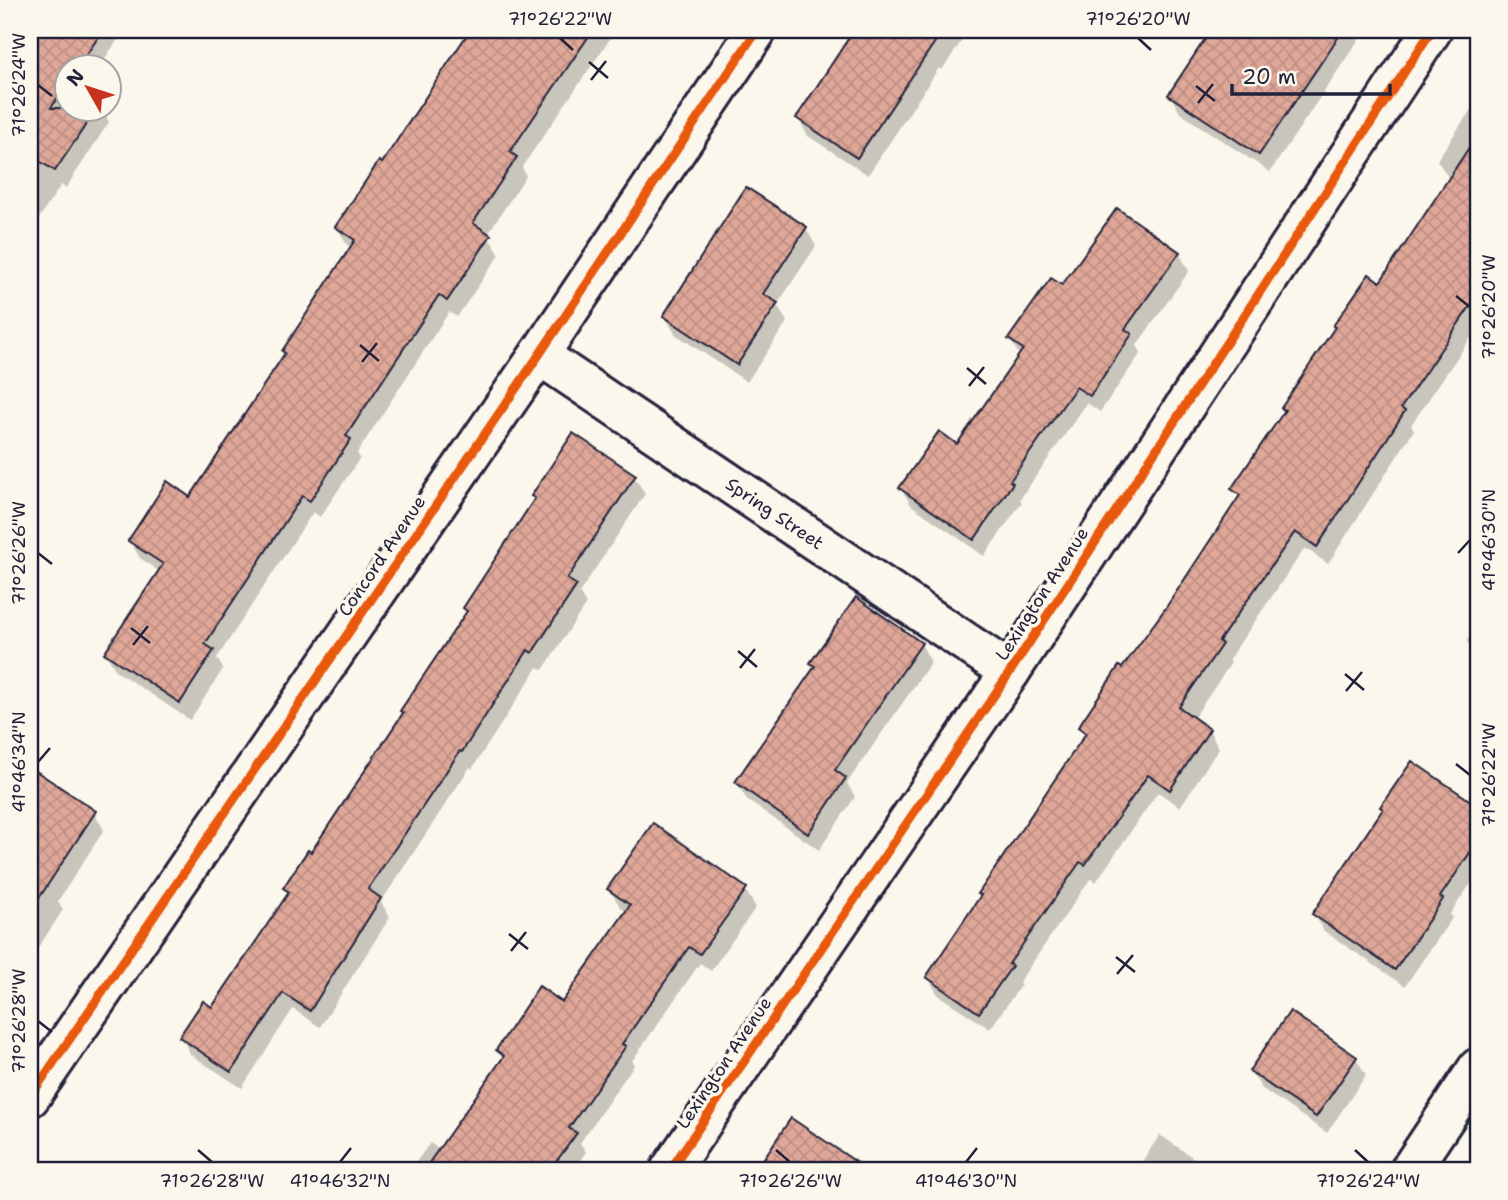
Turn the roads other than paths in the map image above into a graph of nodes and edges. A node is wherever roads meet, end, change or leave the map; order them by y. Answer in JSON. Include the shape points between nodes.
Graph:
{"nodes":[{"id":1,"x":757,"y":30,"type":"edge"},
{"id":2,"x":1432,"y":30,"type":"edge"},
{"id":3,"x":539,"y":355,"type":"junction"},
{"id":4,"x":1010,"y":672,"type":"junction"},
{"id":5,"x":1478,"y":1069,"type":"edge"},
{"id":6,"x":30,"y":1097,"type":"edge"},
{"id":7,"x":670,"y":1170,"type":"edge"},
{"id":8,"x":1410,"y":1170,"type":"edge"}],
"edges":[{"from":1,"to":3,"type":"street","name":"Concord Avenue"},
{"from":2,"to":4,"type":"street","name":"Lexington Avenue"},
{"from":3,"to":4,"type":"street","name":"Spring Street"},
{"from":3,"to":6,"type":"street","name":"Concord Avenue"},
{"from":4,"to":7,"type":"street","name":"Lexington Avenue"},
{"from":5,"to":8,"type":"street"}]}
